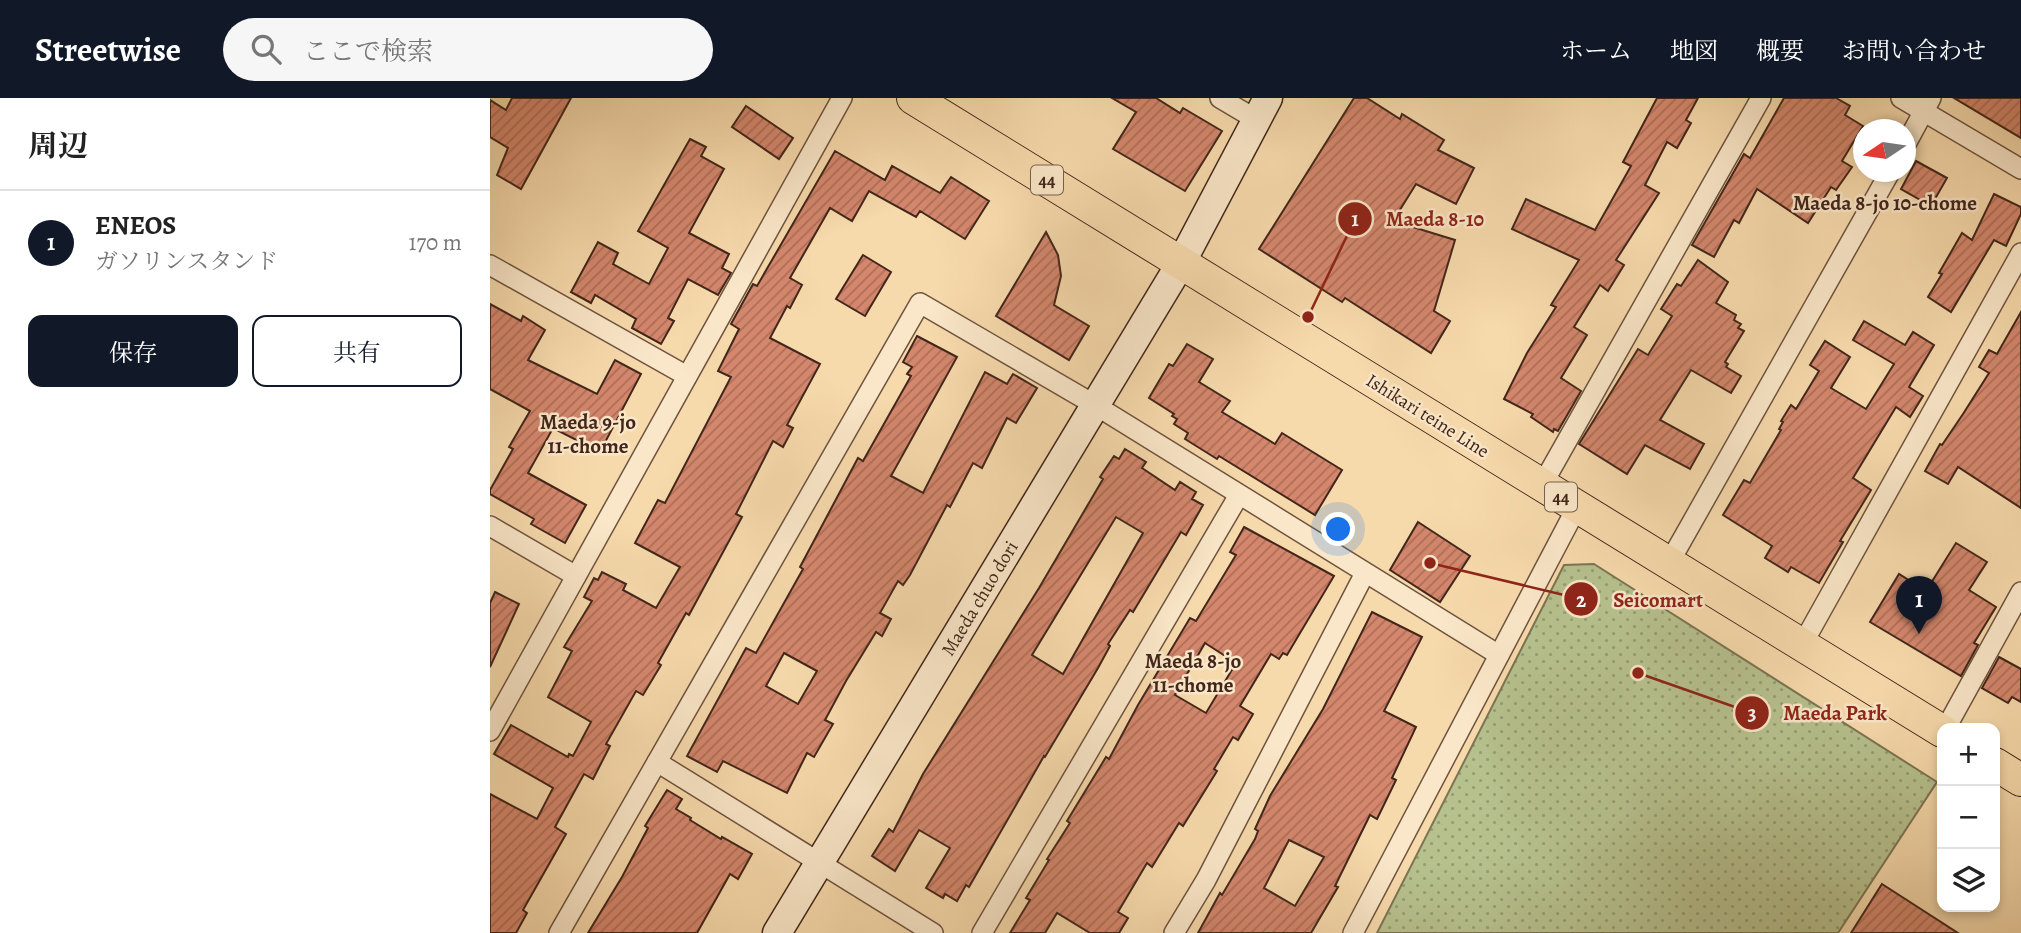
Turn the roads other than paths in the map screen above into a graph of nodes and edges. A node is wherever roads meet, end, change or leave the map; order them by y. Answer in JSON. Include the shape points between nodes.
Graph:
{"nodes":[{"id":1,"x":842,"y":98,"type":"edge"},
{"id":2,"x":913,"y":98,"type":"edge"},
{"id":3,"x":1220,"y":98,"type":"edge"},
{"id":4,"x":1761,"y":98,"type":"edge"},
{"id":5,"x":1901,"y":98,"type":"edge"},
{"id":6,"x":1927,"y":105,"type":"edge"},
{"id":7,"x":1262,"y":109,"type":"edge"},
{"id":8,"x":1916,"y":125,"type":"edge"},
{"id":9,"x":2021,"y":169,"type":"edge"},
{"id":10,"x":1884,"y":182,"type":"edge"},
{"id":11,"x":2021,"y":253,"type":"edge"},
{"id":12,"x":1181,"y":263,"type":"junction"},
{"id":13,"x":490,"y":265,"type":"edge"},
{"id":14,"x":687,"y":376,"type":"junction"},
{"id":15,"x":1094,"y":405,"type":"junction"},
{"id":16,"x":1542,"y":485,"type":"junction"},
{"id":17,"x":1239,"y":495,"type":"junction"},
{"id":18,"x":1577,"y":507,"type":"junction"},
{"id":19,"x":490,"y":526,"type":"edge"},
{"id":20,"x":1669,"y":563,"type":"junction"},
{"id":21,"x":1365,"y":573,"type":"junction"},
{"id":22,"x":576,"y":576,"type":"junction"},
{"id":23,"x":2021,"y":592,"type":"edge"},
{"id":24,"x":1802,"y":645,"type":"junction"},
{"id":25,"x":1499,"y":655,"type":"junction"},
{"id":26,"x":1948,"y":723,"type":"edge"},
{"id":27,"x":1937,"y":726,"type":"edge"},
{"id":28,"x":490,"y":731,"type":"edge"},
{"id":29,"x":657,"y":762,"type":"junction"},
{"id":30,"x":2000,"y":767,"type":"edge"},
{"id":31,"x":2021,"y":780,"type":"edge"},
{"id":32,"x":819,"y":864,"type":"junction"},
{"id":33,"x":559,"y":933,"type":"edge"},
{"id":34,"x":777,"y":933,"type":"edge"},
{"id":35,"x":933,"y":933,"type":"edge"},
{"id":36,"x":982,"y":933,"type":"edge"},
{"id":37,"x":1174,"y":933,"type":"edge"},
{"id":38,"x":1353,"y":933,"type":"edge"}],
"edges":[{"from":1,"to":14,"type":"street"},
{"from":2,"to":12,"type":"main road","name":"Ishikari teine Line","number":"44"},
{"from":3,"to":7,"type":"street"},
{"from":4,"to":16,"type":"street"},
{"from":5,"to":6,"type":"street"},
{"from":6,"to":8,"type":"street"},
{"from":6,"to":9,"type":"street"},
{"from":7,"to":12,"type":"street","name":"Maeda chuo dori"},
{"from":10,"to":20,"type":"street"},
{"from":11,"to":24,"type":"street"},
{"from":12,"to":15,"type":"street","name":"Maeda chuo dori"},
{"from":12,"to":16,"type":"main road","name":"Ishikari teine Line","number":"44"},
{"from":13,"to":14,"type":"street"},
{"from":14,"to":22,"type":"street"},
{"from":15,"to":17,"type":"street"},
{"from":15,"to":29,"type":"street","via":[[920,303]]},
{"from":15,"to":32,"type":"street","name":"Maeda chuo dori"},
{"from":16,"to":18,"type":"main road","name":"Ishikari teine Line","number":"44"},
{"from":17,"to":21,"type":"street"},
{"from":17,"to":36,"type":"street"},
{"from":18,"to":20,"type":"main road","name":"Ishikari teine Line","number":"44"},
{"from":18,"to":25,"type":"street"},
{"from":19,"to":22,"type":"street"},
{"from":20,"to":24,"type":"main road","name":"Ishikari teine Line","number":"44"},
{"from":21,"to":25,"type":"street"},
{"from":21,"to":37,"type":"street"},
{"from":22,"to":28,"type":"street"},
{"from":23,"to":26,"type":"street"},
{"from":24,"to":27,"type":"main road","name":"Ishikari teine Line","number":"44"},
{"from":25,"to":38,"type":"street"},
{"from":29,"to":32,"type":"street"},
{"from":29,"to":33,"type":"street"},
{"from":30,"to":31,"type":"main road"},
{"from":32,"to":34,"type":"street","name":"Maeda chuo dori"},
{"from":32,"to":35,"type":"street"}]}
